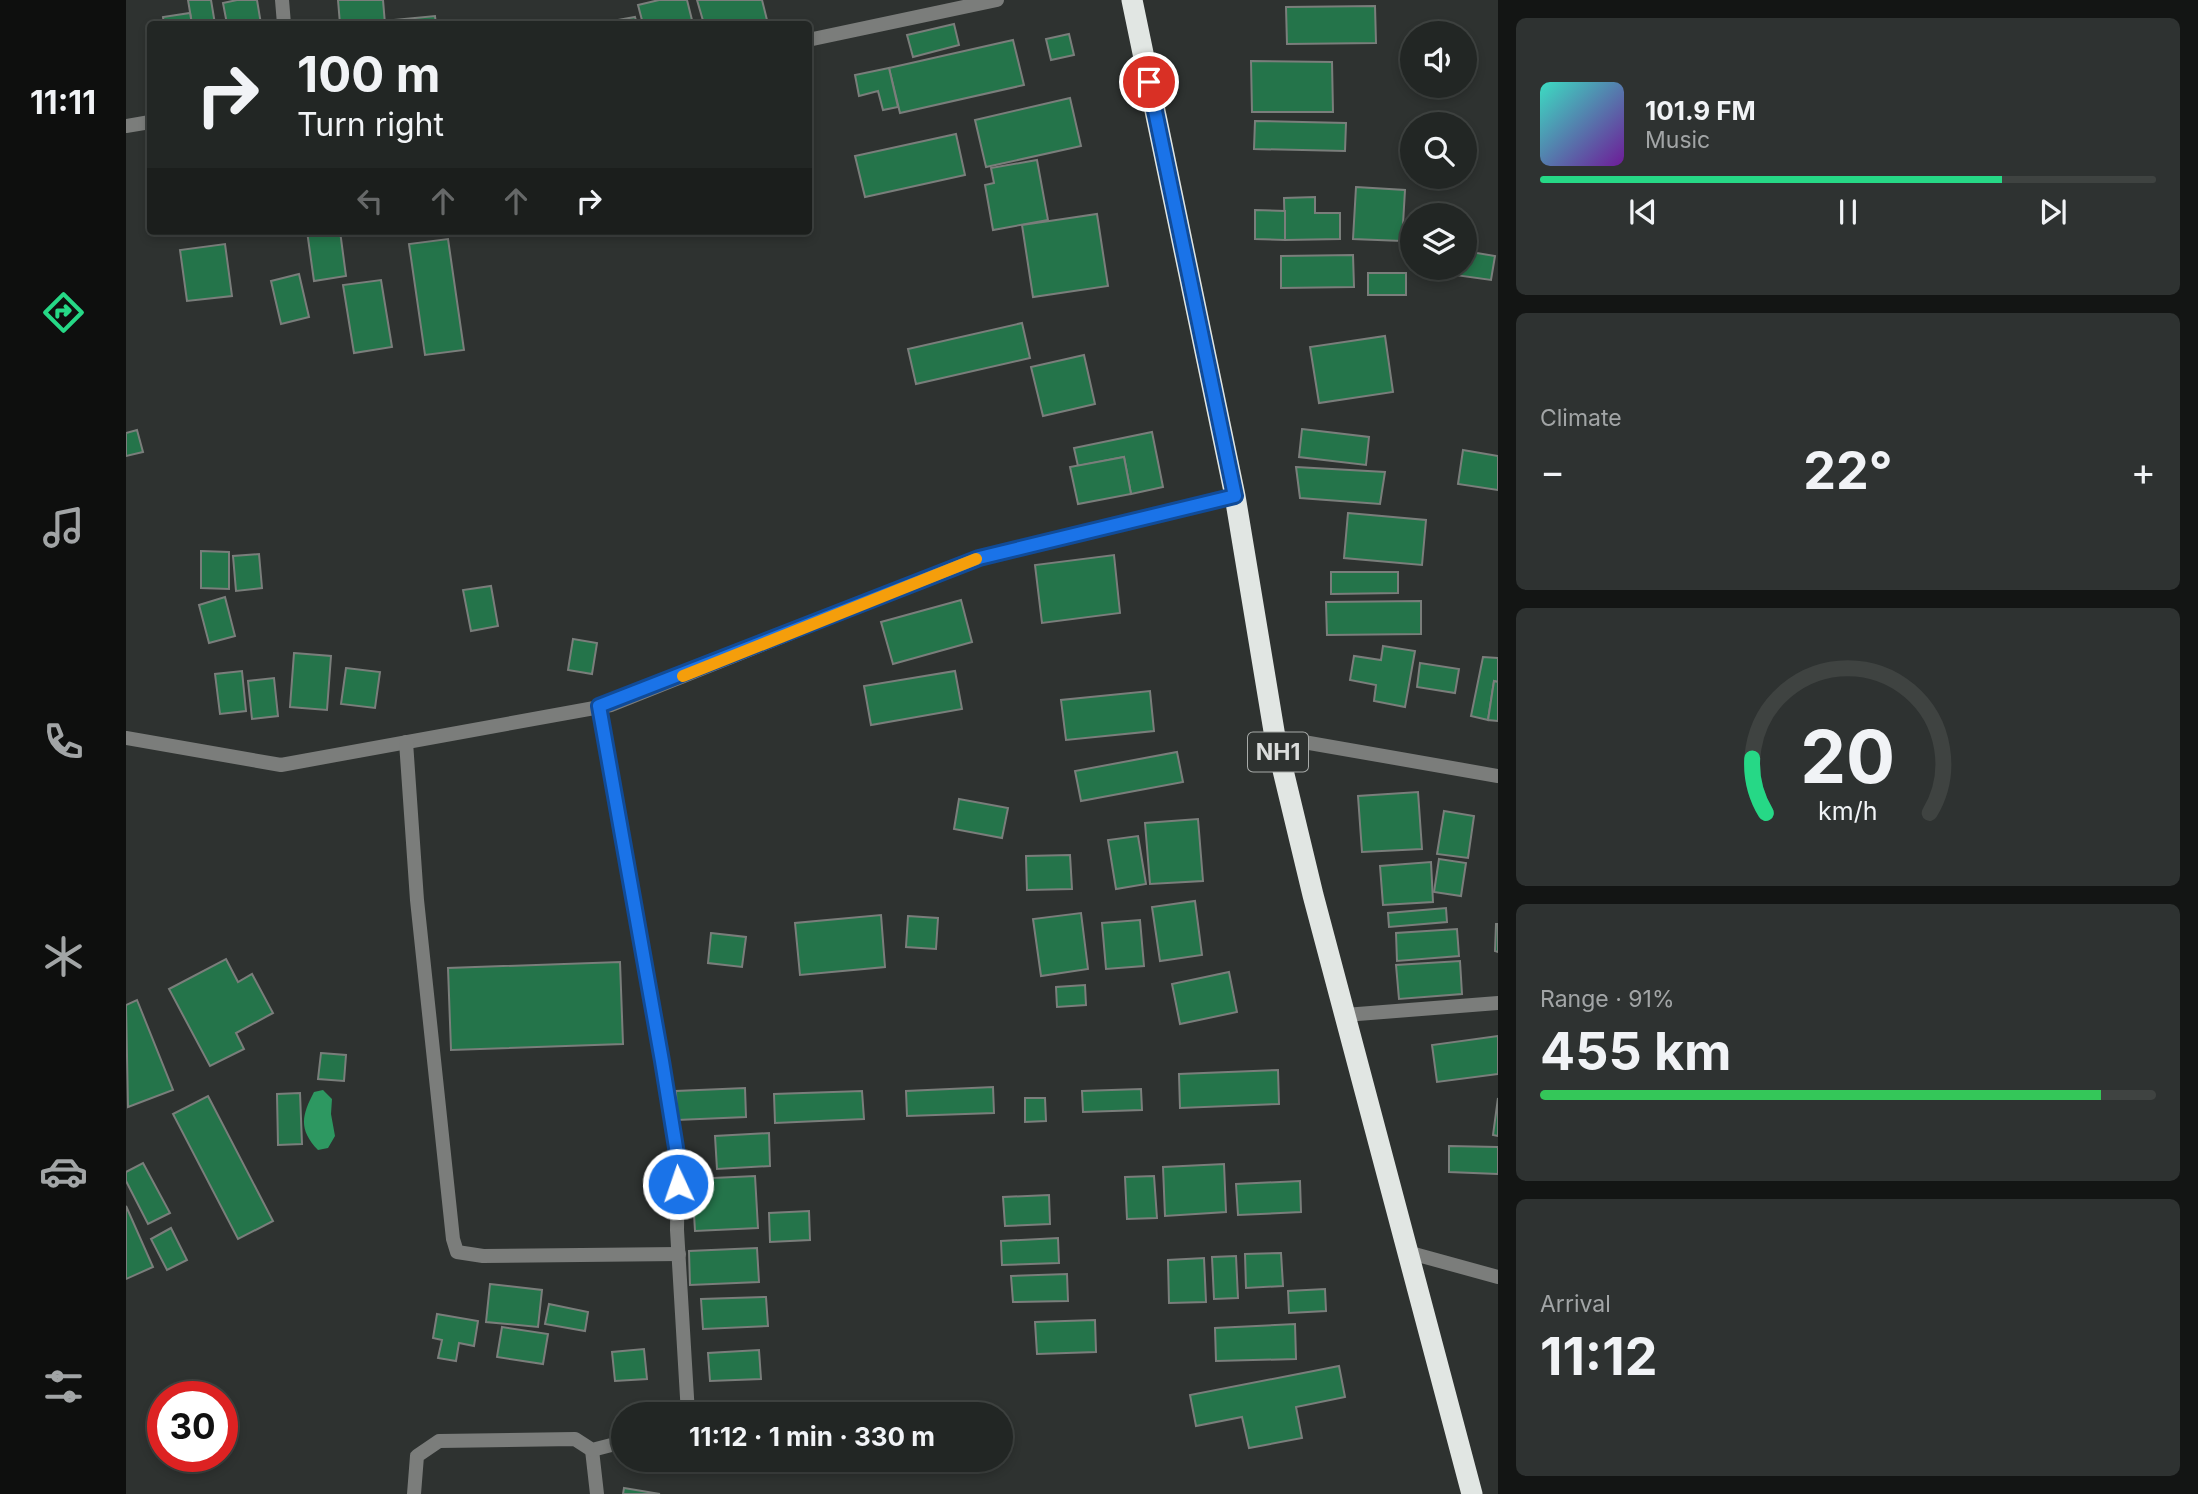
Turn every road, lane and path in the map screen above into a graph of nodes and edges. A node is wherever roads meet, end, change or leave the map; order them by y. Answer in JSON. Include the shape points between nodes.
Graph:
{"nodes":[{"id":1,"x":282,"y":0,"type":"edge"},
{"id":2,"x":997,"y":0,"type":"edge"},
{"id":3,"x":1132,"y":0,"type":"edge"},
{"id":4,"x":284,"y":21,"type":"edge"},
{"id":5,"x":812,"y":39,"type":"edge"},
{"id":6,"x":147,"y":122,"type":"edge"},
{"id":7,"x":126,"y":126,"type":"edge"},
{"id":8,"x":1235,"y":496,"type":"junction"},
{"id":9,"x":599,"y":706,"type":"junction"},
{"id":10,"x":1275,"y":737,"type":"junction"},
{"id":11,"x":126,"y":738,"type":"edge"},
{"id":12,"x":405,"y":742,"type":"junction"},
{"id":13,"x":1498,"y":776,"type":"edge"},
{"id":14,"x":1498,"y":1003,"type":"edge"},
{"id":15,"x":1345,"y":1015,"type":"junction"},
{"id":16,"x":1407,"y":1252,"type":"junction"},
{"id":17,"x":679,"y":1254,"type":"junction"},
{"id":18,"x":1498,"y":1277,"type":"edge"},
{"id":19,"x":690,"y":1402,"type":"edge"},
{"id":20,"x":611,"y":1445,"type":"edge"},
{"id":21,"x":592,"y":1450,"type":"junction"},
{"id":22,"x":414,"y":1494,"type":"edge"},
{"id":23,"x":597,"y":1494,"type":"edge"},
{"id":24,"x":1472,"y":1494,"type":"edge"}],
"edges":[{"from":1,"to":4,"type":"street"},
{"from":2,"to":5,"type":"street"},
{"from":3,"to":8,"type":"highway","number":"NH1"},
{"from":6,"to":7,"type":"street"},
{"from":8,"to":9,"type":"street","via":[[979,558]]},
{"from":8,"to":10,"type":"highway","number":"NH1"},
{"from":9,"to":12,"type":"street"},
{"from":9,"to":17,"type":"street","via":[[678,1160]]},
{"from":10,"to":13,"type":"street"},
{"from":10,"to":15,"type":"highway","number":"NH1"},
{"from":11,"to":12,"type":"street","via":[[281,765]]},
{"from":12,"to":17,"type":"street","via":[[417,900],[457,1252],[483,1256]]},
{"from":14,"to":15,"type":"street"},
{"from":15,"to":16,"type":"highway","number":"NH1"},
{"from":16,"to":18,"type":"street"},
{"from":16,"to":24,"type":"highway","number":"NH1"},
{"from":17,"to":19,"type":"street"},
{"from":20,"to":21,"type":"street"},
{"from":21,"to":22,"type":"street","via":[[575,1439],[439,1441],[417,1455]]},
{"from":21,"to":23,"type":"street"}]}
